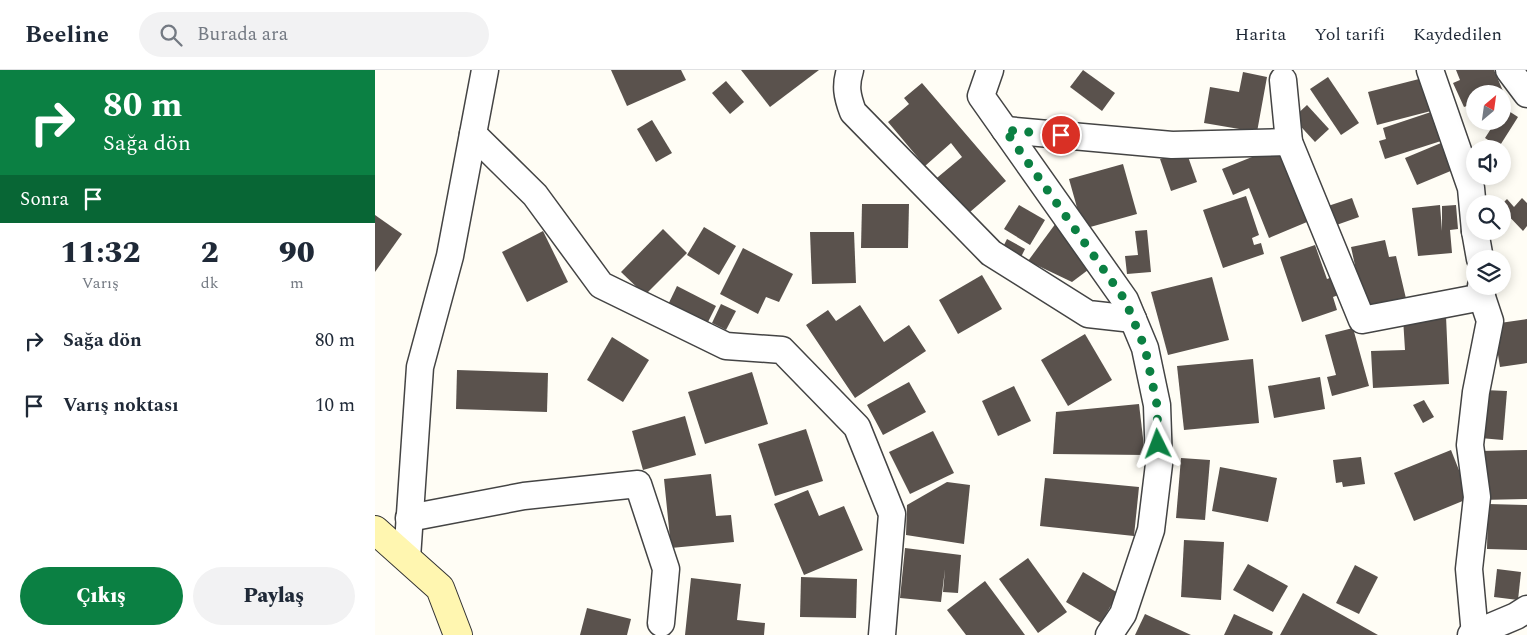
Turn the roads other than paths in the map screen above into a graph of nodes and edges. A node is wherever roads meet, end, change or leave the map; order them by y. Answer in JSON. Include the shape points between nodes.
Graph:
{"nodes":[{"id":1,"x":485,"y":70,"type":"edge"},
{"id":2,"x":850,"y":70,"type":"edge"},
{"id":3,"x":990,"y":70,"type":"edge"},
{"id":4,"x":1430,"y":70,"type":"edge"},
{"id":5,"x":1509,"y":70,"type":"edge"},
{"id":6,"x":1283,"y":80,"type":"dead end"},
{"id":7,"x":1527,"y":94,"type":"edge"},
{"id":8,"x":1005,"y":130,"type":"junction"},
{"id":9,"x":473,"y":134,"type":"junction"},
{"id":10,"x":1289,"y":142,"type":"junction"},
{"id":11,"x":1472,"y":195,"type":"edge"},
{"id":12,"x":1469,"y":295,"type":"edge"},
{"id":13,"x":1483,"y":295,"type":"edge"},
{"id":14,"x":1133,"y":319,"type":"junction"},
{"id":15,"x":409,"y":518,"type":"junction"},
{"id":16,"x":375,"y":530,"type":"edge"},
{"id":17,"x":407,"y":558,"type":"junction"},
{"id":18,"x":1527,"y":609,"type":"edge"},
{"id":19,"x":661,"y":623,"type":"dead end"},
{"id":20,"x":1473,"y":634,"type":"edge"},
{"id":21,"x":458,"y":635,"type":"edge"},
{"id":22,"x":882,"y":635,"type":"edge"},
{"id":23,"x":1109,"y":635,"type":"edge"}],
"edges":[{"from":1,"to":9,"type":"street"},
{"from":2,"to":14,"type":"street","via":[[847,96],[853,112],[991,253],[1087,314]]},
{"from":3,"to":8,"type":"street","via":[[981,96]]},
{"from":4,"to":11,"type":"street"},
{"from":5,"to":7,"type":"street"},
{"from":6,"to":10,"type":"street"},
{"from":8,"to":10,"type":"street","via":[[1171,145]]},
{"from":8,"to":14,"type":"street","via":[[1125,300]]},
{"from":9,"to":15,"type":"street","via":[[449,256],[420,367]]},
{"from":9,"to":22,"type":"street","via":[[535,195],[601,285],[726,346],[781,350],[857,427],[892,514]]},
{"from":10,"to":12,"type":"street","via":[[1362,320]]},
{"from":13,"to":20,"type":"street","via":[[1491,321],[1469,445],[1477,497],[1469,569]]},
{"from":14,"to":23,"type":"street","via":[[1145,348],[1157,405],[1159,464],[1151,530],[1123,614]]},
{"from":15,"to":17,"type":"street"},
{"from":15,"to":19,"type":"street","via":[[524,496],[638,484],[666,569]]},
{"from":16,"to":17,"type":"street"},
{"from":17,"to":21,"type":"street","via":[[440,588]]},
{"from":18,"to":20,"type":"street"}]}
